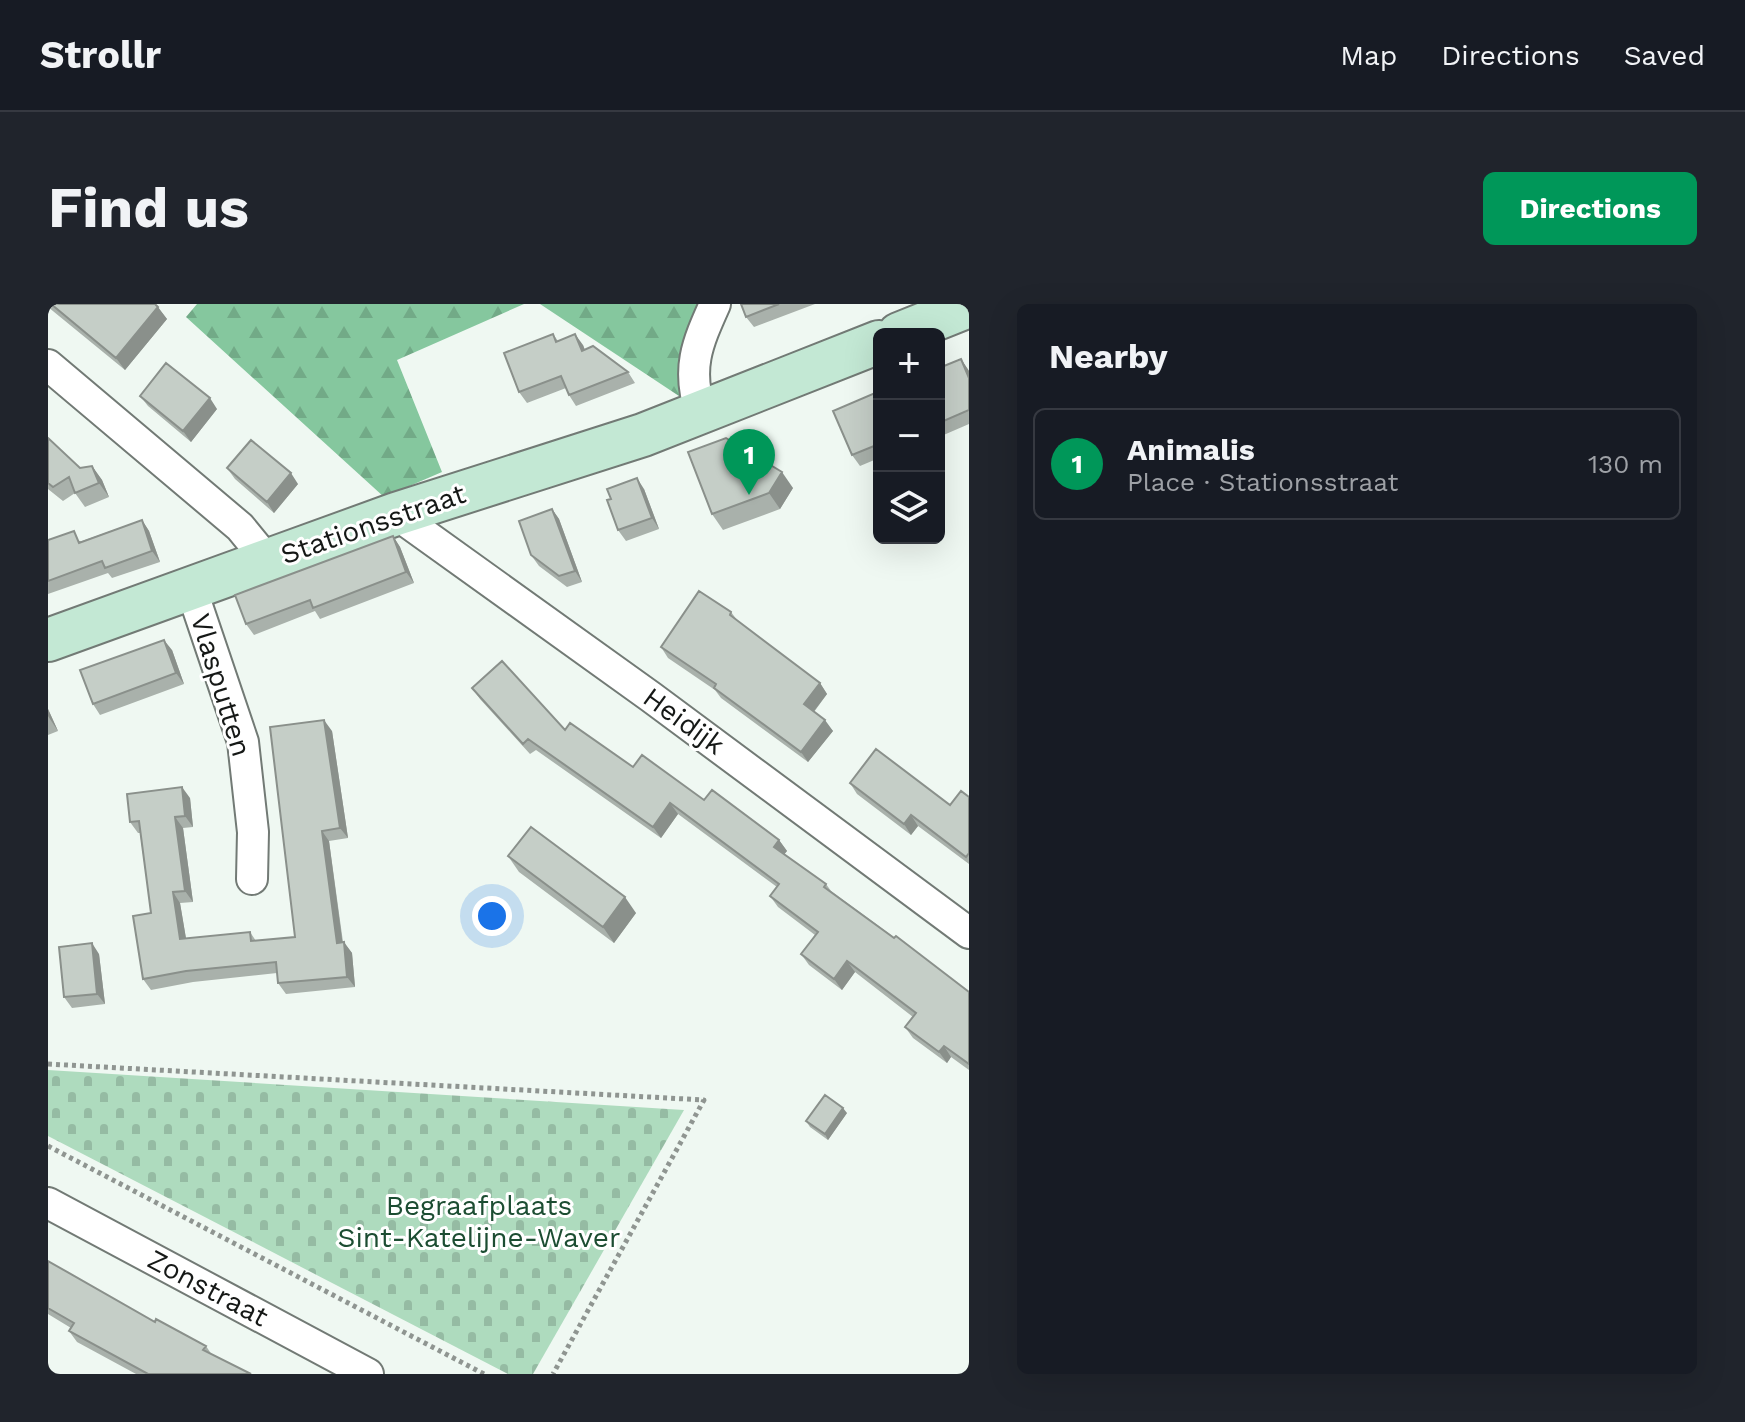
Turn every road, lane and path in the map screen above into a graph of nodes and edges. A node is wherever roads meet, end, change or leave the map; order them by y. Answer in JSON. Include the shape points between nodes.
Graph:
{"nodes":[{"id":1,"x":715,"y":304,"type":"edge"},
{"id":2,"x":969,"y":306,"type":"edge"},
{"id":3,"x":914,"y":328,"type":"edge"},
{"id":4,"x":873,"y":344,"type":"edge"},
{"id":5,"x":48,"y":365,"type":"edge"},
{"id":6,"x":701,"y":413,"type":"junction"},
{"id":7,"x":396,"y":514,"type":"junction"},
{"id":8,"x":267,"y":560,"type":"junction"},
{"id":9,"x":191,"y":588,"type":"junction"},
{"id":10,"x":48,"y":640,"type":"edge"},
{"id":11,"x":252,"y":879,"type":"dead end"},
{"id":12,"x":969,"y":933,"type":"edge"},
{"id":13,"x":48,"y":1064,"type":"edge"},
{"id":14,"x":48,"y":1146,"type":"edge"},
{"id":15,"x":48,"y":1203,"type":"edge"},
{"id":16,"x":368,"y":1374,"type":"edge"},
{"id":17,"x":484,"y":1374,"type":"edge"},
{"id":18,"x":553,"y":1374,"type":"edge"}],
"edges":[{"from":1,"to":6,"type":"street","via":[[696,347],[692,380]]},
{"from":2,"to":3,"type":"street"},
{"from":4,"to":6,"type":"street","name":"Stationsstraat"},
{"from":5,"to":8,"type":"street","via":[[240,527]]},
{"from":6,"to":7,"type":"street","name":"Stationsstraat"},
{"from":7,"to":8,"type":"street","name":"Stationsstraat"},
{"from":7,"to":12,"type":"street","name":"Heidijk"},
{"from":8,"to":9,"type":"street","name":"Stationsstraat"},
{"from":9,"to":10,"type":"street","name":"Stationsstraat"},
{"from":9,"to":11,"type":"street","name":"Vlasputten","via":[[243,742],[253,832]]},
{"from":13,"to":18,"type":"path","via":[[704,1100]]},
{"from":14,"to":17,"type":"path"},
{"from":15,"to":16,"type":"street","name":"Zonstraat"}]}
